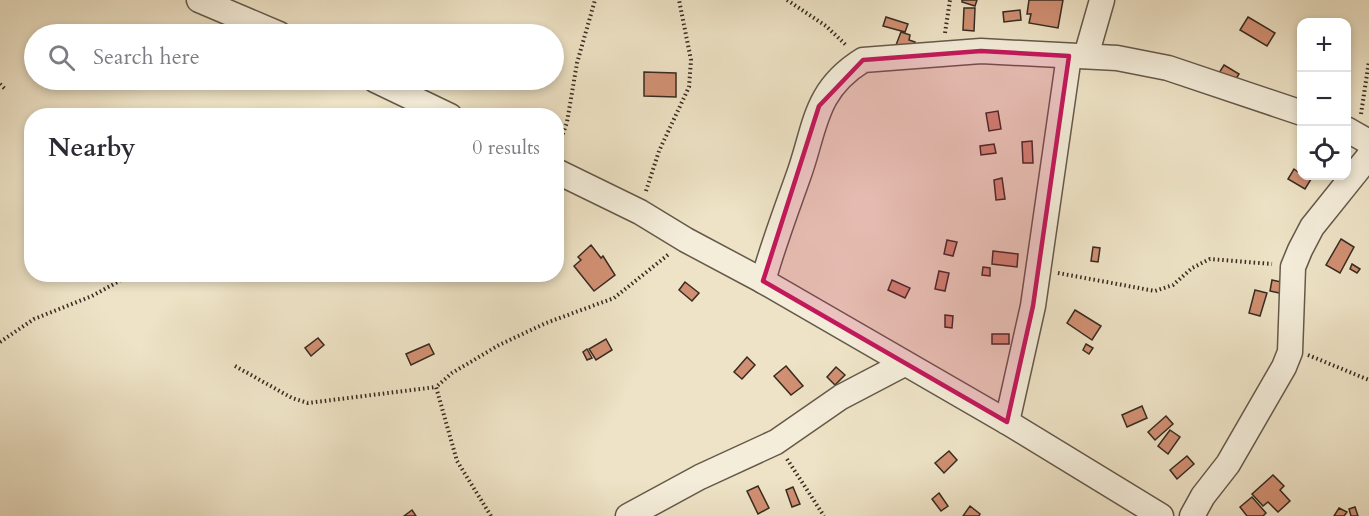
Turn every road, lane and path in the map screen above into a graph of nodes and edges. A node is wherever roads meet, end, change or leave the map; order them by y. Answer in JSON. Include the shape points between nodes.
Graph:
{"nodes":[{"id":1,"x":199,"y":0,"type":"edge"},
{"id":2,"x":594,"y":0,"type":"edge"},
{"id":3,"x":679,"y":0,"type":"edge"},
{"id":4,"x":787,"y":0,"type":"edge"},
{"id":5,"x":950,"y":0,"type":"edge"},
{"id":6,"x":1102,"y":0,"type":"edge"},
{"id":7,"x":255,"y":24,"type":"edge"},
{"id":8,"x":942,"y":55,"type":"junction"},
{"id":9,"x":1078,"y":56,"type":"junction"},
{"id":10,"x":863,"y":60,"type":"junction"},
{"id":11,"x":1369,"y":61,"type":"edge"},
{"id":12,"x":0,"y":84,"type":"edge"},
{"id":13,"x":6,"y":90,"type":"dead end"},
{"id":14,"x":396,"y":90,"type":"edge"},
{"id":15,"x":433,"y":108,"type":"edge"},
{"id":16,"x":1297,"y":111,"type":"edge"},
{"id":17,"x":564,"y":130,"type":"edge"},
{"id":18,"x":1358,"y":135,"type":"edge"},
{"id":19,"x":1369,"y":156,"type":"edge"},
{"id":20,"x":564,"y":175,"type":"edge"},
{"id":21,"x":640,"y":212,"type":"junction"},
{"id":22,"x":686,"y":240,"type":"junction"},
{"id":23,"x":1293,"y":267,"type":"junction"},
{"id":24,"x":1039,"y":269,"type":"junction"},
{"id":25,"x":763,"y":281,"type":"junction"},
{"id":26,"x":117,"y":282,"type":"edge"},
{"id":27,"x":0,"y":342,"type":"edge"},
{"id":28,"x":1290,"y":352,"type":"junction"},
{"id":29,"x":904,"y":364,"type":"junction"},
{"id":30,"x":235,"y":366,"type":"dead end"},
{"id":31,"x":1369,"y":381,"type":"edge"},
{"id":32,"x":436,"y":387,"type":"junction"},
{"id":33,"x":1007,"y":422,"type":"junction"},
{"id":34,"x":776,"y":442,"type":"junction"},
{"id":35,"x":491,"y":516,"type":"edge"},
{"id":36,"x":628,"y":516,"type":"edge"},
{"id":37,"x":824,"y":516,"type":"edge"},
{"id":38,"x":1161,"y":516,"type":"edge"},
{"id":39,"x":1192,"y":516,"type":"edge"}],
"edges":[{"from":1,"to":7,"type":"street"},
{"from":2,"to":17,"type":"path","via":[[574,72]]},
{"from":3,"to":21,"type":"path","via":[[691,60],[688,87],[659,151]]},
{"from":4,"to":10,"type":"path","via":[[826,26]]},
{"from":5,"to":8,"type":"path"},
{"from":6,"to":9,"type":"street"},
{"from":8,"to":9,"type":"street","via":[[981,51]]},
{"from":8,"to":10,"type":"street"},
{"from":9,"to":16,"type":"street","via":[[1117,58],[1168,68]]},
{"from":9,"to":24,"type":"street"},
{"from":10,"to":25,"type":"street","via":[[851,68],[819,106]]},
{"from":11,"to":18,"type":"path"},
{"from":12,"to":13,"type":"path"},
{"from":14,"to":15,"type":"street"},
{"from":19,"to":23,"type":"street","via":[[1312,227]]},
{"from":20,"to":21,"type":"street"},
{"from":21,"to":22,"type":"street"},
{"from":22,"to":25,"type":"street"},
{"from":22,"to":32,"type":"path","via":[[614,298],[499,345]]},
{"from":23,"to":24,"type":"path","via":[[1210,259],[1173,285],[1155,291]]},
{"from":23,"to":28,"type":"street"},
{"from":24,"to":33,"type":"street"},
{"from":25,"to":29,"type":"street"},
{"from":26,"to":27,"type":"path","via":[[34,319]]},
{"from":28,"to":31,"type":"path","via":[[1324,360]]},
{"from":28,"to":39,"type":"street","via":[[1228,464]]},
{"from":29,"to":33,"type":"street"},
{"from":29,"to":34,"type":"street","via":[[841,397]]},
{"from":30,"to":32,"type":"path","via":[[308,403]]},
{"from":32,"to":35,"type":"path","via":[[457,461]]},
{"from":33,"to":38,"type":"street"},
{"from":34,"to":36,"type":"street"},
{"from":34,"to":37,"type":"path"}]}
